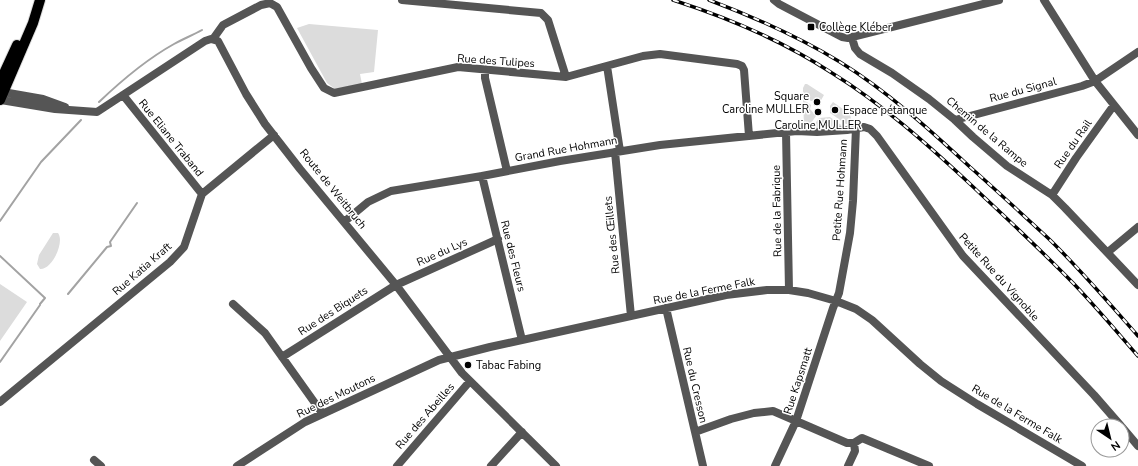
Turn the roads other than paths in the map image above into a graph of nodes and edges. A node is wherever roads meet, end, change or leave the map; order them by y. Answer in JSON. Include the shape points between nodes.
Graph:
{"nodes":[{"id":1,"x":40,"y":0,"type":"edge"},
{"id":2,"x":402,"y":0,"type":"edge"},
{"id":3,"x":774,"y":0,"type":"edge"},
{"id":4,"x":999,"y":0,"type":"edge"},
{"id":5,"x":1044,"y":0,"type":"edge"},
{"id":6,"x":274,"y":2,"type":"edge"},
{"id":7,"x":980,"y":2,"type":"edge"},
{"id":8,"x":852,"y":38,"type":"junction"},
{"id":9,"x":213,"y":39,"type":"junction"},
{"id":10,"x":1138,"y":52,"type":"edge"},
{"id":11,"x":607,"y":66,"type":"junction"},
{"id":12,"x":484,"y":70,"type":"junction"},
{"id":13,"x":566,"y":78,"type":"junction"},
{"id":14,"x":1095,"y":81,"type":"junction"},
{"id":15,"x":0,"y":82,"type":"edge"},
{"id":16,"x":123,"y":95,"type":"junction"},
{"id":17,"x":1,"y":96,"type":"edge"},
{"id":18,"x":1114,"y":105,"type":"junction"},
{"id":19,"x":955,"y":120,"type":"junction"},
{"id":20,"x":856,"y":128,"type":"junction"},
{"id":21,"x":803,"y":131,"type":"joint"},
{"id":22,"x":786,"y":132,"type":"junction"},
{"id":23,"x":274,"y":135,"type":"junction"},
{"id":24,"x":1138,"y":135,"type":"edge"},
{"id":25,"x":749,"y":136,"type":"junction"},
{"id":26,"x":617,"y":152,"type":"junction"},
{"id":27,"x":507,"y":171,"type":"junction"},
{"id":28,"x":482,"y":176,"type":"junction"},
{"id":29,"x":202,"y":194,"type":"junction"},
{"id":30,"x":1052,"y":195,"type":"junction"},
{"id":31,"x":344,"y":222,"type":"junction"},
{"id":32,"x":1138,"y":227,"type":"edge"},
{"id":33,"x":498,"y":239,"type":"junction"},
{"id":34,"x":1108,"y":252,"type":"junction"},
{"id":35,"x":396,"y":285,"type":"junction"},
{"id":36,"x":1138,"y":285,"type":"edge"},
{"id":37,"x":789,"y":290,"type":"junction"},
{"id":38,"x":836,"y":301,"type":"junction"},
{"id":39,"x":233,"y":304,"type":"dead end"},
{"id":40,"x":666,"y":308,"type":"junction"},
{"id":41,"x":631,"y":316,"type":"junction"},
{"id":42,"x":522,"y":340,"type":"junction"},
{"id":43,"x":282,"y":357,"type":"junction"},
{"id":44,"x":450,"y":357,"type":"junction"},
{"id":45,"x":470,"y":381,"type":"junction"},
{"id":46,"x":0,"y":402,"type":"edge"},
{"id":47,"x":322,"y":413,"type":"junction"},
{"id":48,"x":1113,"y":418,"type":"edge"},
{"id":49,"x":796,"y":421,"type":"junction"},
{"id":50,"x":522,"y":432,"type":"junction"},
{"id":51,"x":694,"y":432,"type":"junction"},
{"id":52,"x":1130,"y":437,"type":"edge"},
{"id":53,"x":854,"y":443,"type":"junction"},
{"id":54,"x":1138,"y":446,"type":"edge"},
{"id":55,"x":94,"y":460,"type":"dead end"},
{"id":56,"x":101,"y":466,"type":"edge"},
{"id":57,"x":237,"y":466,"type":"edge"},
{"id":58,"x":397,"y":466,"type":"edge"},
{"id":59,"x":490,"y":466,"type":"edge"},
{"id":60,"x":556,"y":466,"type":"edge"},
{"id":61,"x":703,"y":466,"type":"edge"},
{"id":62,"x":775,"y":466,"type":"edge"},
{"id":63,"x":848,"y":466,"type":"edge"},
{"id":64,"x":929,"y":466,"type":"edge"},
{"id":65,"x":1082,"y":466,"type":"edge"}],
"edges":[{"from":1,"to":15,"type":"main road"},
{"from":1,"to":17,"type":"main road","via":[[33,24]]},
{"from":2,"to":13,"type":"street","via":[[541,13],[548,20]]},
{"from":3,"to":8,"type":"street","via":[[842,37]]},
{"from":4,"to":7,"type":"street"},
{"from":5,"to":14,"type":"street"},
{"from":6,"to":9,"type":"street","name":"Rue des Tulipes","via":[[261,5],[223,25]]},
{"from":6,"to":12,"type":"street","name":"Rue des Tulipes","via":[[324,88],[334,93],[458,68]]},
{"from":7,"to":8,"type":"street"},
{"from":8,"to":19,"type":"street","name":"Chemin de la Rampe","via":[[860,54],[892,73]]},
{"from":9,"to":16,"type":"street","via":[[205,41]]},
{"from":9,"to":23,"type":"street","name":"Route de Weitbruch","via":[[218,42],[252,104]]},
{"from":10,"to":14,"type":"street","name":"Rue du Signal"},
{"from":11,"to":13,"type":"street","name":"Rue des Tulipes"},
{"from":11,"to":25,"type":"street","name":"Rue des Tulipes","via":[[660,54],[742,66]]},
{"from":11,"to":26,"type":"street","name":"Rue des Œillets"},
{"from":12,"to":13,"type":"street","name":"Rue des Tulipes"},
{"from":12,"to":27,"type":"street"},
{"from":14,"to":18,"type":"street"},
{"from":14,"to":19,"type":"street","name":"Rue du Signal"},
{"from":16,"to":17,"type":"street","via":[[97,112],[54,109]]},
{"from":16,"to":29,"type":"street","name":"Rue Eliane Traband"},
{"from":18,"to":24,"type":"street"},
{"from":18,"to":30,"type":"street","name":"Rue du Rail"},
{"from":19,"to":30,"type":"street","name":"Chemin de la Rampe","via":[[1007,166]]},
{"from":20,"to":21,"type":"street","name":"Petite Rue du Vignoble"},
{"from":20,"to":38,"type":"street","name":"Petite Rue Hohmann","via":[[850,233]]},
{"from":20,"to":48,"type":"street","name":"Petite Rue du Vignoble","via":[[867,128],[876,134],[963,256]]},
{"from":21,"to":22,"type":"street","name":"Grand Rue Hohmann"},
{"from":22,"to":25,"type":"street","name":"Grand Rue Hohmann"},
{"from":22,"to":37,"type":"street","name":"Rue de la Fabrique"},
{"from":23,"to":29,"type":"street"},
{"from":23,"to":31,"type":"street","name":"Route de Weitbruch"},
{"from":25,"to":26,"type":"street","name":"Grand Rue Hohmann"},
{"from":26,"to":27,"type":"street","name":"Grand Rue Hohmann"},
{"from":26,"to":41,"type":"street","name":"Rue des Œillets"},
{"from":27,"to":28,"type":"street","name":"Grand Rue Hohmann"},
{"from":28,"to":31,"type":"street","name":"Grand Rue Hohmann","via":[[391,191],[368,202]]},
{"from":28,"to":33,"type":"street","name":"Rue des Fleurs"},
{"from":29,"to":46,"type":"street","name":"Rue Katia Kraft","via":[[184,247],[170,262]]},
{"from":30,"to":34,"type":"street","name":"Chemin de la Rampe"},
{"from":31,"to":35,"type":"street","name":"Route de Weitbruch"},
{"from":32,"to":34,"type":"street"},
{"from":33,"to":35,"type":"street","name":"Rue du Lys"},
{"from":33,"to":42,"type":"street","name":"Rue des Fleurs"},
{"from":34,"to":36,"type":"street","name":"Chemin de la Rampe"},
{"from":35,"to":43,"type":"street","name":"Rue des Biquets"},
{"from":35,"to":44,"type":"street","name":"Route de Weitbruch"},
{"from":37,"to":38,"type":"street","name":"Rue de la Ferme Falk"},
{"from":37,"to":40,"type":"street","name":"Rue de la Ferme Falk","via":[[738,293]]},
{"from":38,"to":49,"type":"street","name":"Rue Kapsmatt"},
{"from":38,"to":65,"type":"street","name":"Rue de la Ferme Falk","via":[[856,309],[872,320],[941,381]]},
{"from":39,"to":43,"type":"street","via":[[265,333]]},
{"from":40,"to":41,"type":"street","name":"Rue de la Ferme Falk"},
{"from":40,"to":51,"type":"street","name":"Rue du Cresson"},
{"from":41,"to":42,"type":"street","name":"Rue de la Ferme Falk"},
{"from":42,"to":44,"type":"street","name":"Rue de la Ferme Falk"},
{"from":43,"to":47,"type":"street"},
{"from":44,"to":45,"type":"street","name":"Route de Weitbruch"},
{"from":44,"to":47,"type":"street","name":"Rue des Moutons"},
{"from":45,"to":50,"type":"street","name":"Route de Weitbruch"},
{"from":45,"to":58,"type":"street","name":"Rue des Abeilles"},
{"from":47,"to":57,"type":"street","name":"Rue des Moutons"},
{"from":49,"to":51,"type":"street","via":[[774,411],[754,413]]},
{"from":49,"to":53,"type":"street","via":[[847,443]]},
{"from":49,"to":62,"type":"street","name":"Rue Kapsmatt"},
{"from":50,"to":59,"type":"street"},
{"from":50,"to":60,"type":"street","name":"Route de Weitbruch"},
{"from":51,"to":61,"type":"street","name":"Rue du Cresson"},
{"from":52,"to":54,"type":"street","name":"Petite Rue du Vignoble"},
{"from":53,"to":63,"type":"street","via":[[856,451]]},
{"from":53,"to":64,"type":"street","via":[[862,438]]},
{"from":55,"to":56,"type":"street"}]}
